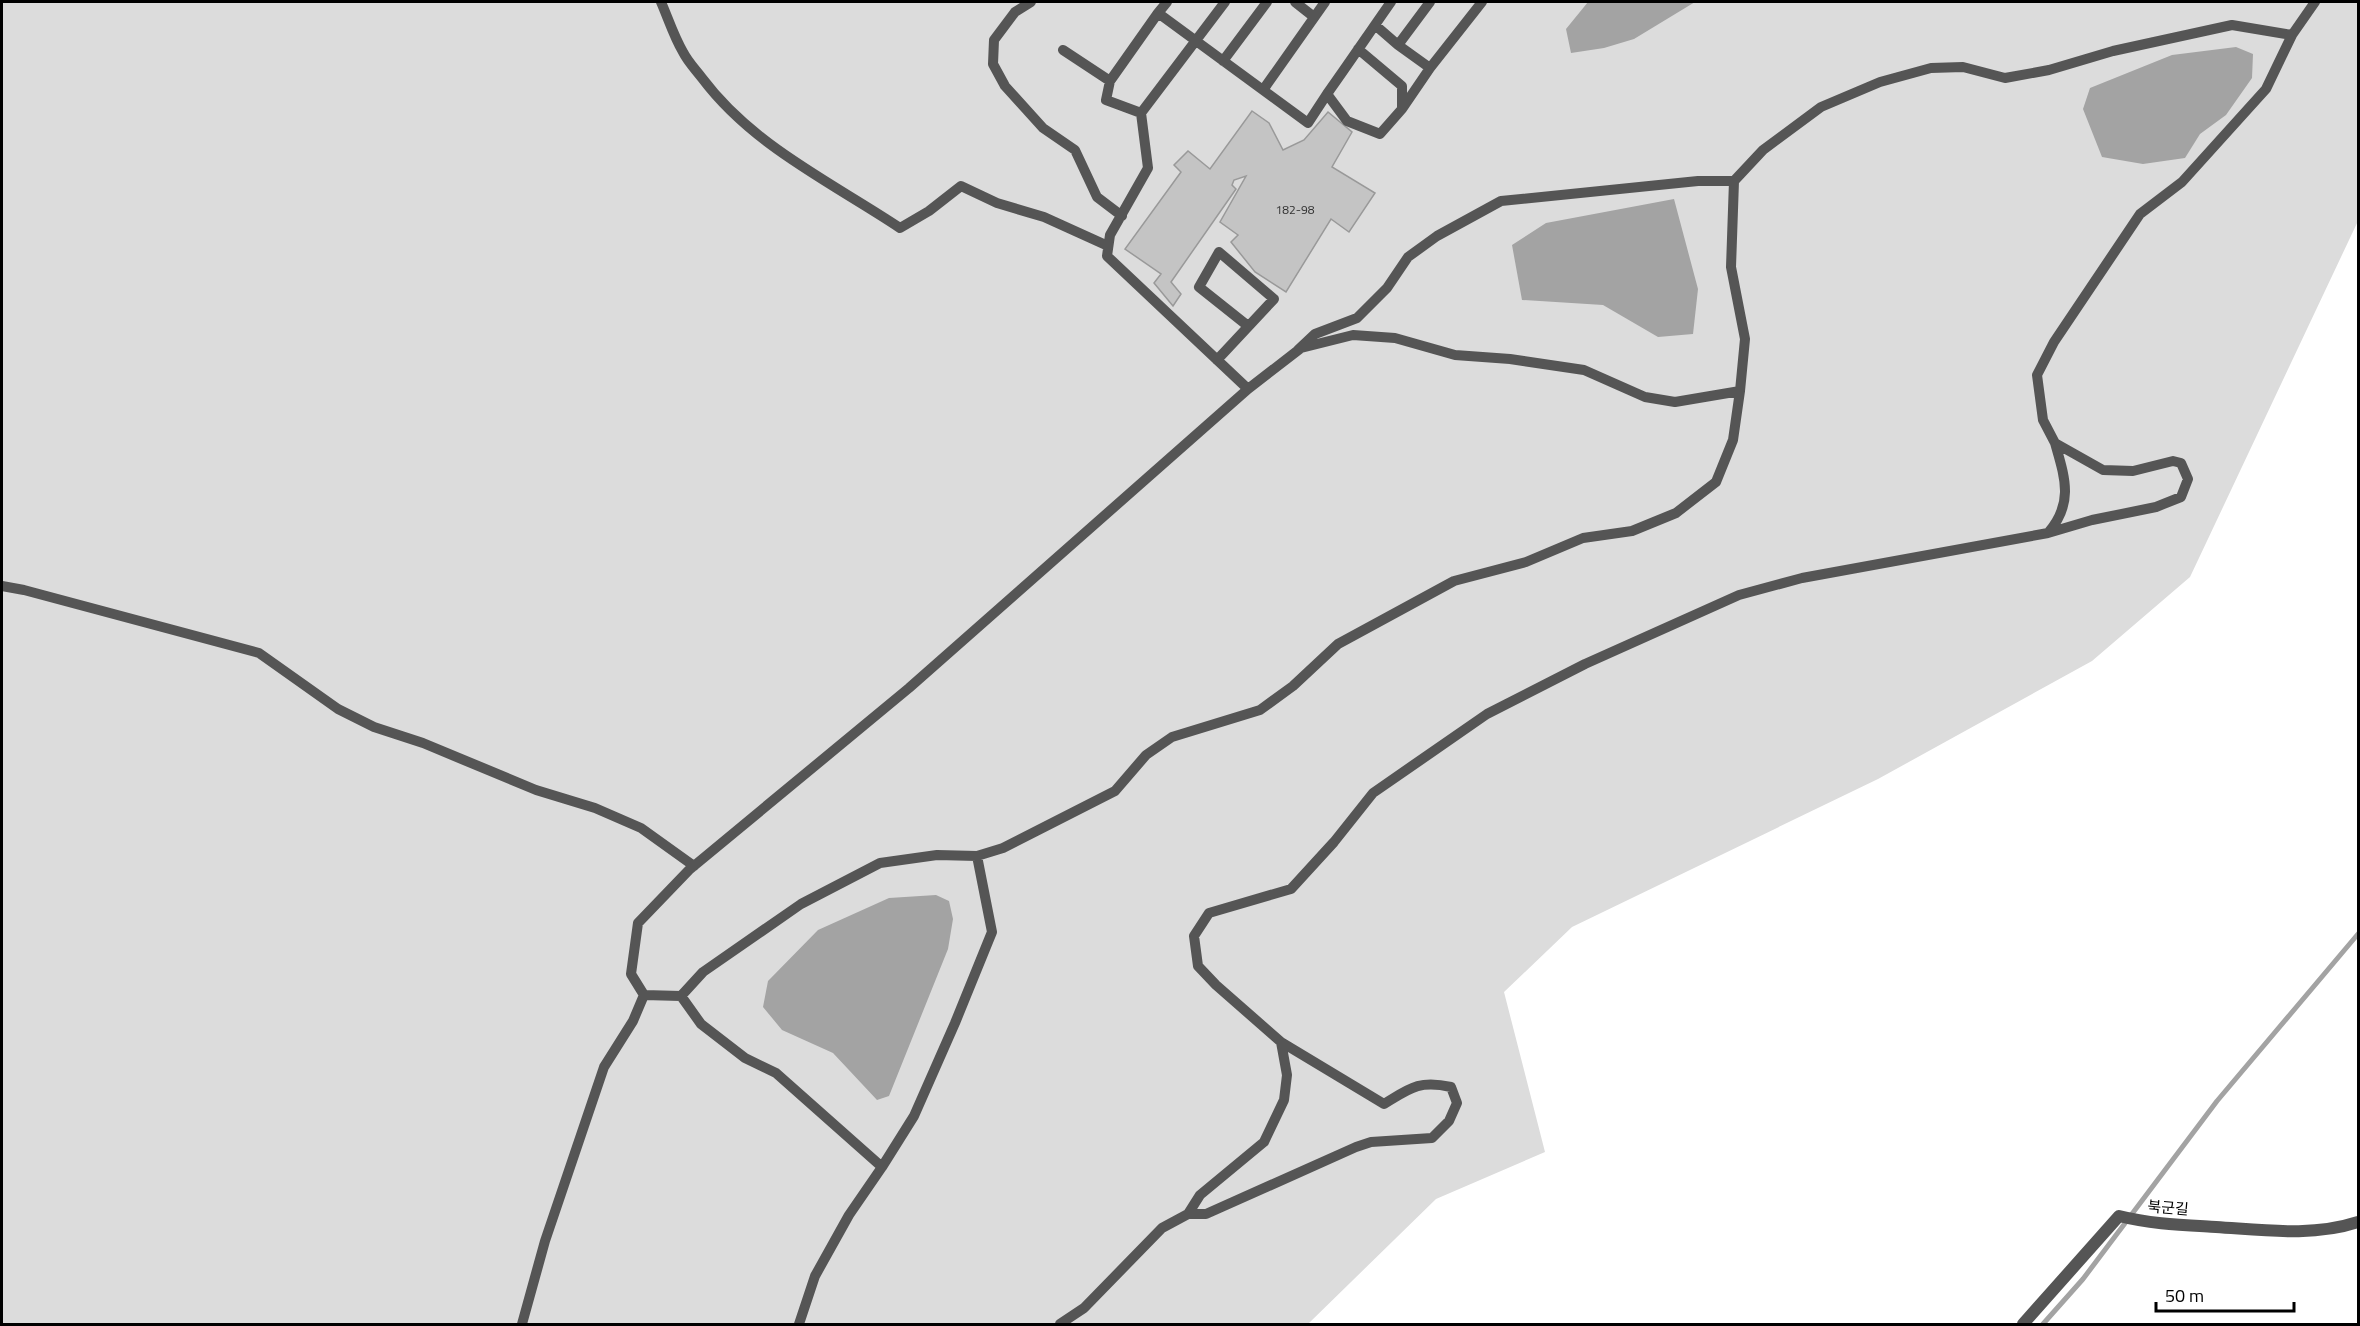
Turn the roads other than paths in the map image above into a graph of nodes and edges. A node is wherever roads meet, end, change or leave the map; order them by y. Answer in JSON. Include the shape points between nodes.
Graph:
{"nodes":[{"id":1,"x":661,"y":2,"type":"edge"},
{"id":2,"x":1031,"y":2,"type":"edge"},
{"id":3,"x":1167,"y":2,"type":"edge"},
{"id":4,"x":1225,"y":2,"type":"edge"},
{"id":5,"x":1267,"y":2,"type":"edge"},
{"id":6,"x":1294,"y":2,"type":"edge"},
{"id":7,"x":1325,"y":2,"type":"edge"},
{"id":8,"x":1391,"y":2,"type":"edge"},
{"id":9,"x":1430,"y":2,"type":"edge"},
{"id":10,"x":1482,"y":2,"type":"edge"},
{"id":11,"x":2315,"y":2,"type":"edge"},
{"id":12,"x":1158,"y":13,"type":"junction"},
{"id":13,"x":1314,"y":17,"type":"junction"},
{"id":14,"x":1374,"y":25,"type":"junction"},
{"id":15,"x":2292,"y":35,"type":"junction"},
{"id":16,"x":1195,"y":40,"type":"junction"},
{"id":17,"x":1398,"y":45,"type":"junction"},
{"id":18,"x":1358,"y":49,"type":"junction"},
{"id":19,"x":1063,"y":50,"type":"dead end"},
{"id":20,"x":1223,"y":61,"type":"junction"},
{"id":21,"x":1430,"y":68,"type":"junction"},
{"id":22,"x":1110,"y":81,"type":"junction"},
{"id":23,"x":1263,"y":90,"type":"junction"},
{"id":24,"x":1328,"y":94,"type":"junction"},
{"id":25,"x":1402,"y":109,"type":"junction"},
{"id":26,"x":1141,"y":113,"type":"junction"},
{"id":27,"x":1734,"y":181,"type":"junction"},
{"id":28,"x":1122,"y":216,"type":"junction"},
{"id":29,"x":1108,"y":246,"type":"junction"},
{"id":30,"x":1248,"y":326,"type":"junction"},
{"id":31,"x":1298,"y":350,"type":"junction"},
{"id":32,"x":1217,"y":360,"type":"junction"},
{"id":33,"x":1248,"y":389,"type":"junction"},
{"id":34,"x":1740,"y":391,"type":"junction"},
{"id":35,"x":2055,"y":443,"type":"junction"},
{"id":36,"x":2048,"y":533,"type":"junction"},
{"id":37,"x":2,"y":586,"type":"edge"},
{"id":38,"x":977,"y":856,"type":"junction"},
{"id":39,"x":694,"y":866,"type":"junction"},
{"id":40,"x":644,"y":995,"type":"junction"},
{"id":41,"x":681,"y":996,"type":"junction"},
{"id":42,"x":1281,"y":1042,"type":"junction"},
{"id":43,"x":882,"y":1167,"type":"junction"},
{"id":44,"x":1188,"y":1214,"type":"junction"},
{"id":45,"x":2358,"y":1222,"type":"edge"},
{"id":46,"x":522,"y":1324,"type":"edge"},
{"id":47,"x":799,"y":1324,"type":"edge"},
{"id":48,"x":1060,"y":1324,"type":"edge"},
{"id":49,"x":2023,"y":1324,"type":"edge"}],
"edges":[{"from":1,"to":29,"type":"lane","via":[[683,53],[715,96],[753,132],[797,165],[900,228],[929,212],[961,186]]},
{"from":2,"to":28,"type":"lane","via":[[1015,12],[994,40],[993,64],[1005,86],[1042,128],[1075,150],[1097,197]]},
{"from":3,"to":12,"type":"lane"},
{"from":4,"to":16,"type":"lane"},
{"from":5,"to":20,"type":"lane"},
{"from":6,"to":13,"type":"lane"},
{"from":7,"to":13,"type":"lane"},
{"from":8,"to":14,"type":"lane"},
{"from":9,"to":17,"type":"lane"},
{"from":10,"to":21,"type":"lane"},
{"from":11,"to":15,"type":"lane"},
{"from":12,"to":16,"type":"lane"},
{"from":12,"to":22,"type":"lane"},
{"from":13,"to":23,"type":"lane"},
{"from":14,"to":17,"type":"lane"},
{"from":14,"to":18,"type":"lane"},
{"from":15,"to":27,"type":"lane","via":[[2232,25],[2005,78],[1963,68],[1931,68],[1880,82],[1821,107],[1763,150]]},
{"from":15,"to":35,"type":"lane","via":[[2266,89],[2182,182],[2140,214],[2054,342],[2037,375],[2043,420]]},
{"from":16,"to":20,"type":"lane"},
{"from":16,"to":26,"type":"lane"},
{"from":17,"to":21,"type":"lane"},
{"from":18,"to":24,"type":"lane"},
{"from":18,"to":25,"type":"lane","via":[[1402,86]]},
{"from":19,"to":22,"type":"lane"},
{"from":20,"to":23,"type":"lane"},
{"from":21,"to":25,"type":"lane"},
{"from":22,"to":26,"type":"lane","via":[[1106,100]]},
{"from":23,"to":24,"type":"lane","via":[[1308,123]]},
{"from":24,"to":25,"type":"lane","via":[[1347,121],[1380,134]]},
{"from":26,"to":28,"type":"lane","via":[[1148,168]]},
{"from":27,"to":31,"type":"lane","via":[[1698,181],[1501,201],[1437,236],[1408,257],[1387,288],[1357,318],[1315,334]]},
{"from":27,"to":34,"type":"lane","via":[[1731,267],[1745,339]]},
{"from":28,"to":29,"type":"lane"},
{"from":29,"to":32,"type":"lane","via":[[1107,256]]},
{"from":30,"to":30,"type":"lane","via":[[1274,299],[1219,252],[1199,287]]},
{"from":30,"to":32,"type":"lane"},
{"from":31,"to":33,"type":"lane"},
{"from":31,"to":34,"type":"lane","via":[[1353,336],[1395,338],[1455,355],[1584,370],[1655,399],[1675,402]]},
{"from":32,"to":33,"type":"lane"},
{"from":33,"to":39,"type":"lane","via":[[909,688]]},
{"from":34,"to":38,"type":"lane","via":[[1733,440],[1716,482],[1676,513],[1632,531],[1583,538],[1526,562],[1454,580],[1338,644],[1260,710],[1172,737],[1146,755],[1115,791],[1003,848]]},
{"from":35,"to":36,"type":"lane","via":[[2064,474],[2065,504]]},
{"from":35,"to":36,"type":"lane","via":[[2103,470],[2133,471],[2173,461],[2181,463],[2188,479],[2181,497],[2156,507]]},
{"from":36,"to":42,"type":"lane","via":[[1802,578],[1739,595],[1585,664],[1487,714],[1373,793],[1291,889],[1209,913],[1194,936],[1198,966]]},
{"from":37,"to":39,"type":"lane","via":[[259,653],[338,709],[374,727],[536,790],[595,807],[641,828]]},
{"from":38,"to":41,"type":"lane","via":[[937,855],[880,863],[801,904],[703,972]]},
{"from":38,"to":43,"type":"lane","via":[[992,932],[914,1116]]},
{"from":39,"to":40,"type":"lane","via":[[638,923],[631,974]]},
{"from":40,"to":41,"type":"lane"},
{"from":40,"to":46,"type":"lane","via":[[633,1021],[604,1067],[545,1241]]},
{"from":41,"to":43,"type":"lane","via":[[701,1024],[745,1058],[776,1073]]},
{"from":42,"to":44,"type":"lane","via":[[1287,1075],[1284,1100],[1264,1142],[1200,1194]]},
{"from":42,"to":44,"type":"lane","via":[[1384,1104],[1412,1086],[1436,1084],[1451,1087],[1457,1103],[1449,1121],[1432,1138],[1371,1142],[1206,1214]]},
{"from":43,"to":47,"type":"lane","via":[[815,1276]]},
{"from":44,"to":48,"type":"lane","via":[[1162,1228],[1084,1308]]},
{"from":45,"to":49,"type":"street","name":"북군길","via":[[2312,1232],[2143,1222],[2119,1216]]}]}
